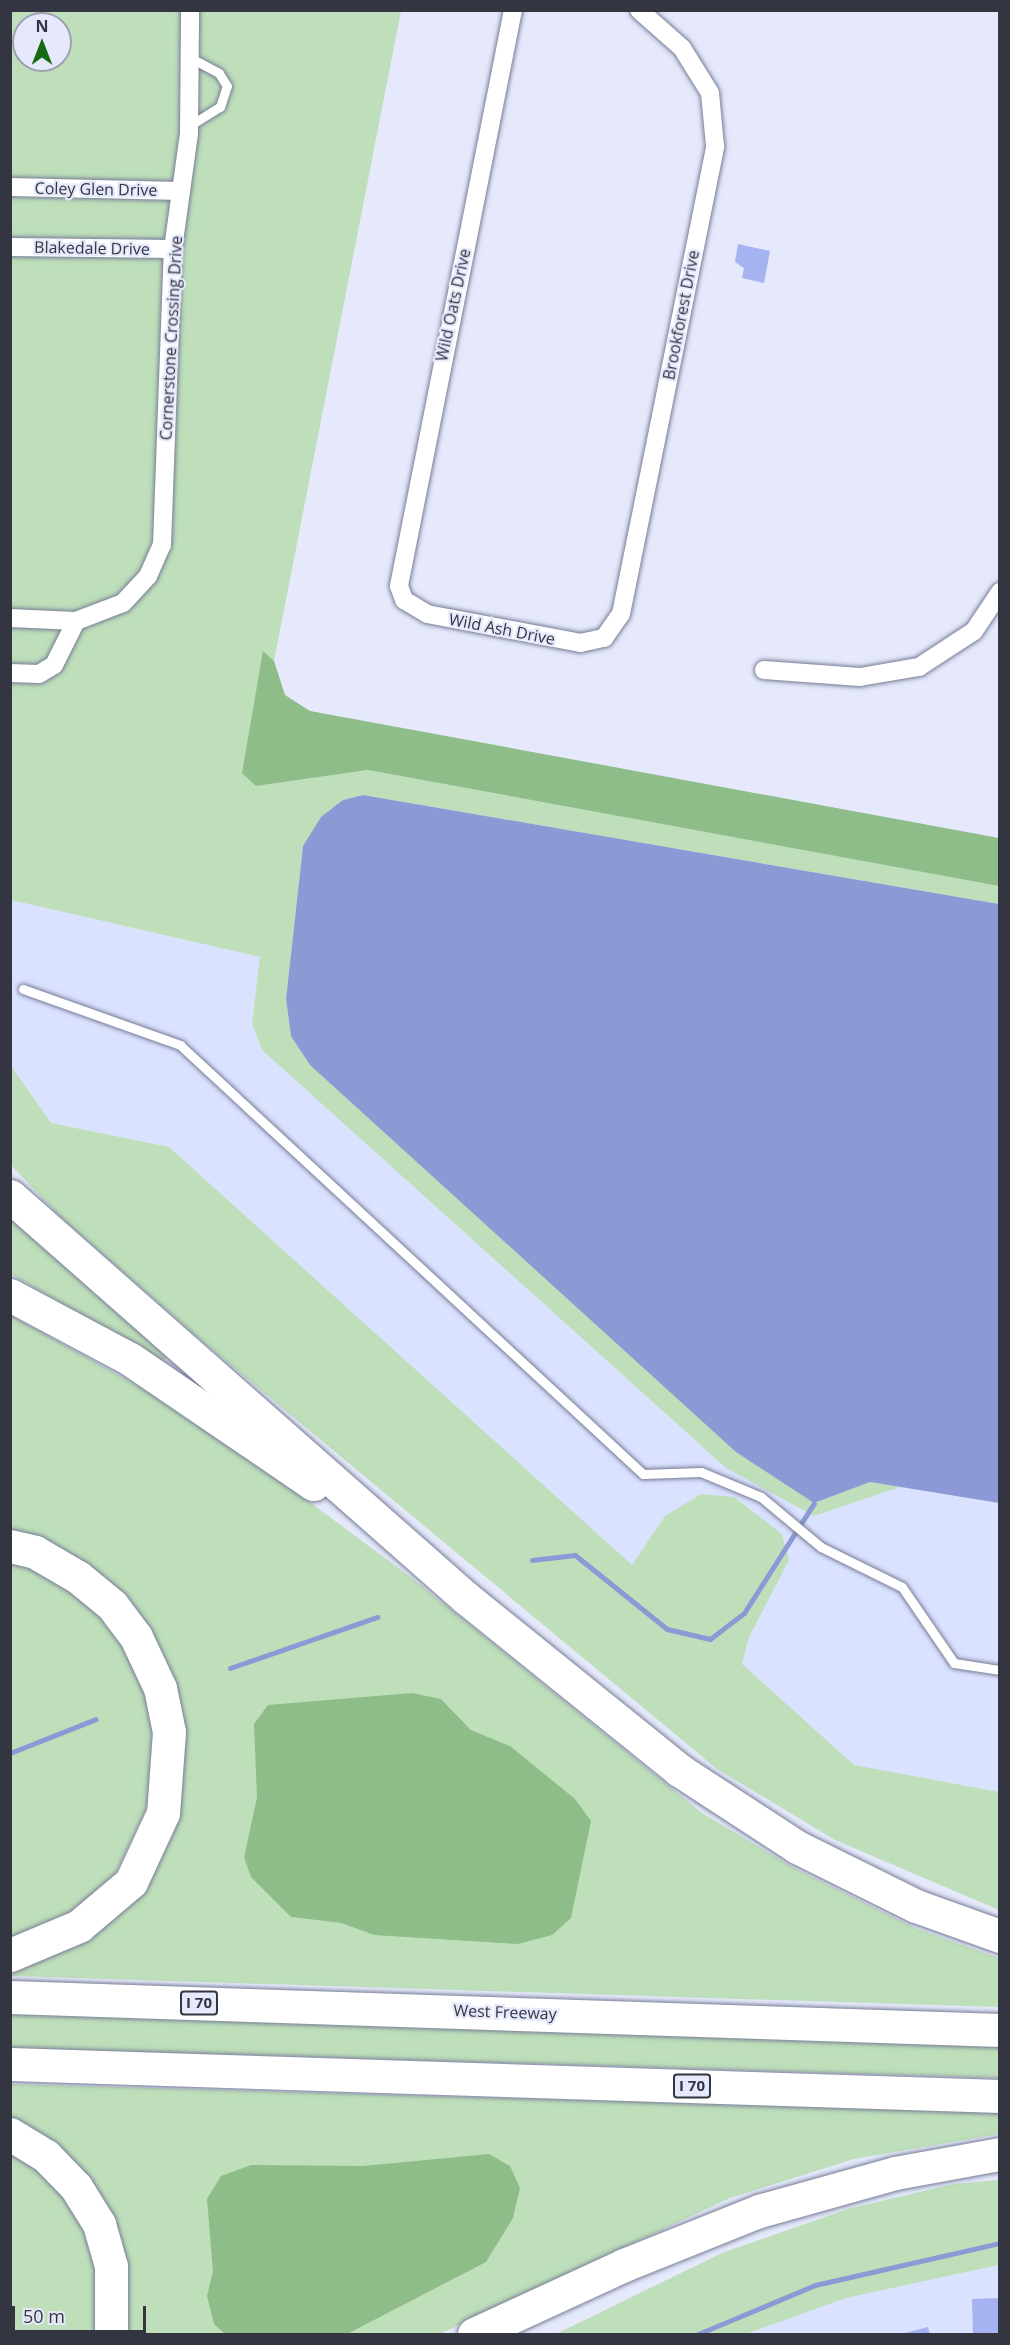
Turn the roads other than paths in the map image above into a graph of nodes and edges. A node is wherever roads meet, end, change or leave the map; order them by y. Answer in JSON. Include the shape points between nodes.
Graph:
{"nodes":[{"id":1,"x":190,"y":10,"type":"edge"},
{"id":2,"x":513,"y":10,"type":"edge"},
{"id":3,"x":639,"y":10,"type":"edge"},
{"id":4,"x":191,"y":58,"type":"junction"},
{"id":5,"x":189,"y":126,"type":"junction"},
{"id":6,"x":10,"y":187,"type":"edge"},
{"id":7,"x":181,"y":191,"type":"junction"},
{"id":8,"x":10,"y":247,"type":"edge"},
{"id":9,"x":173,"y":249,"type":"junction"},
{"id":10,"x":999,"y":592,"type":"edge"},
{"id":11,"x":404,"y":600,"type":"joint"},
{"id":12,"x":10,"y":618,"type":"edge"},
{"id":13,"x":76,"y":621,"type":"junction"},
{"id":14,"x":604,"y":638,"type":"joint"},
{"id":15,"x":764,"y":670,"type":"dead end"},
{"id":16,"x":10,"y":673,"type":"edge"},
{"id":17,"x":22,"y":989,"type":"dead end"},
{"id":18,"x":10,"y":1196,"type":"edge"},
{"id":19,"x":10,"y":1295,"type":"edge"},
{"id":20,"x":10,"y":1546,"type":"edge"},
{"id":21,"x":466,"y":1598,"type":"junction"},
{"id":22,"x":999,"y":1670,"type":"edge"},
{"id":23,"x":999,"y":1936,"type":"edge"},
{"id":24,"x":10,"y":1954,"type":"edge"},
{"id":25,"x":10,"y":1997,"type":"edge"},
{"id":26,"x":999,"y":2030,"type":"edge"},
{"id":27,"x":10,"y":2064,"type":"edge"},
{"id":28,"x":999,"y":2096,"type":"edge"},
{"id":29,"x":10,"y":2134,"type":"edge"},
{"id":30,"x":999,"y":2154,"type":"edge"},
{"id":31,"x":842,"y":2187,"type":"junction"},
{"id":32,"x":111,"y":2334,"type":"edge"},
{"id":33,"x":474,"y":2334,"type":"edge"},
{"id":34,"x":525,"y":2334,"type":"edge"}],
"edges":[{"from":1,"to":4,"type":"street","name":"Cornerstone Crossing Drive"},
{"from":2,"to":11,"type":"street","name":"Wild Oats Drive","via":[[398,573]]},
{"from":3,"to":14,"type":"street","name":"Brookforest Drive","via":[[682,48],[710,93],[716,146],[621,614]]},
{"from":4,"to":5,"type":"street","name":"Cornerstone Crossing Drive"},
{"from":4,"to":5,"type":"lane","via":[[219,73],[227,86],[220,107]]},
{"from":5,"to":7,"type":"street","name":"Cornerstone Crossing Drive"},
{"from":6,"to":7,"type":"street","name":"Coley Glen Drive"},
{"from":7,"to":9,"type":"street","name":"Cornerstone Crossing Drive"},
{"from":8,"to":9,"type":"street","name":"Blakedale Drive"},
{"from":9,"to":13,"type":"street","name":"Cornerstone Crossing Drive","via":[[162,545],[148,576],[123,603]]},
{"from":10,"to":15,"type":"street","via":[[974,631],[919,667],[860,677]]},
{"from":11,"to":14,"type":"street","name":"Wild Ash Drive","via":[[427,614],[580,644]]},
{"from":12,"to":13,"type":"street","name":"Cornerstone Crossing Drive"},
{"from":13,"to":16,"type":"street","via":[[54,664],[39,674]]},
{"from":17,"to":22,"type":"lane","via":[[180,1045],[643,1474],[701,1472],[761,1497],[821,1547],[902,1587],[954,1663]]},
{"from":18,"to":21,"type":"highway"},
{"from":19,"to":21,"type":"highway","via":[[130,1359],[308,1480]]},
{"from":20,"to":24,"type":"highway","via":[[35,1552],[78,1577],[112,1605],[136,1637],[160,1688],[169,1732],[163,1813],[131,1882],[79,1926]]},
{"from":21,"to":23,"type":"highway","via":[[738,1812],[862,1880]]},
{"from":25,"to":26,"type":"highway","name":"West Freeway","number":"I 70"},
{"from":27,"to":28,"type":"highway","number":"I 70"},
{"from":29,"to":32,"type":"highway","via":[[46,2156],[75,2187],[99,2224],[111,2266]]},
{"from":30,"to":31,"type":"highway"},
{"from":31,"to":33,"type":"highway","via":[[705,2232]]},
{"from":31,"to":34,"type":"highway","via":[[668,2260]]}]}
